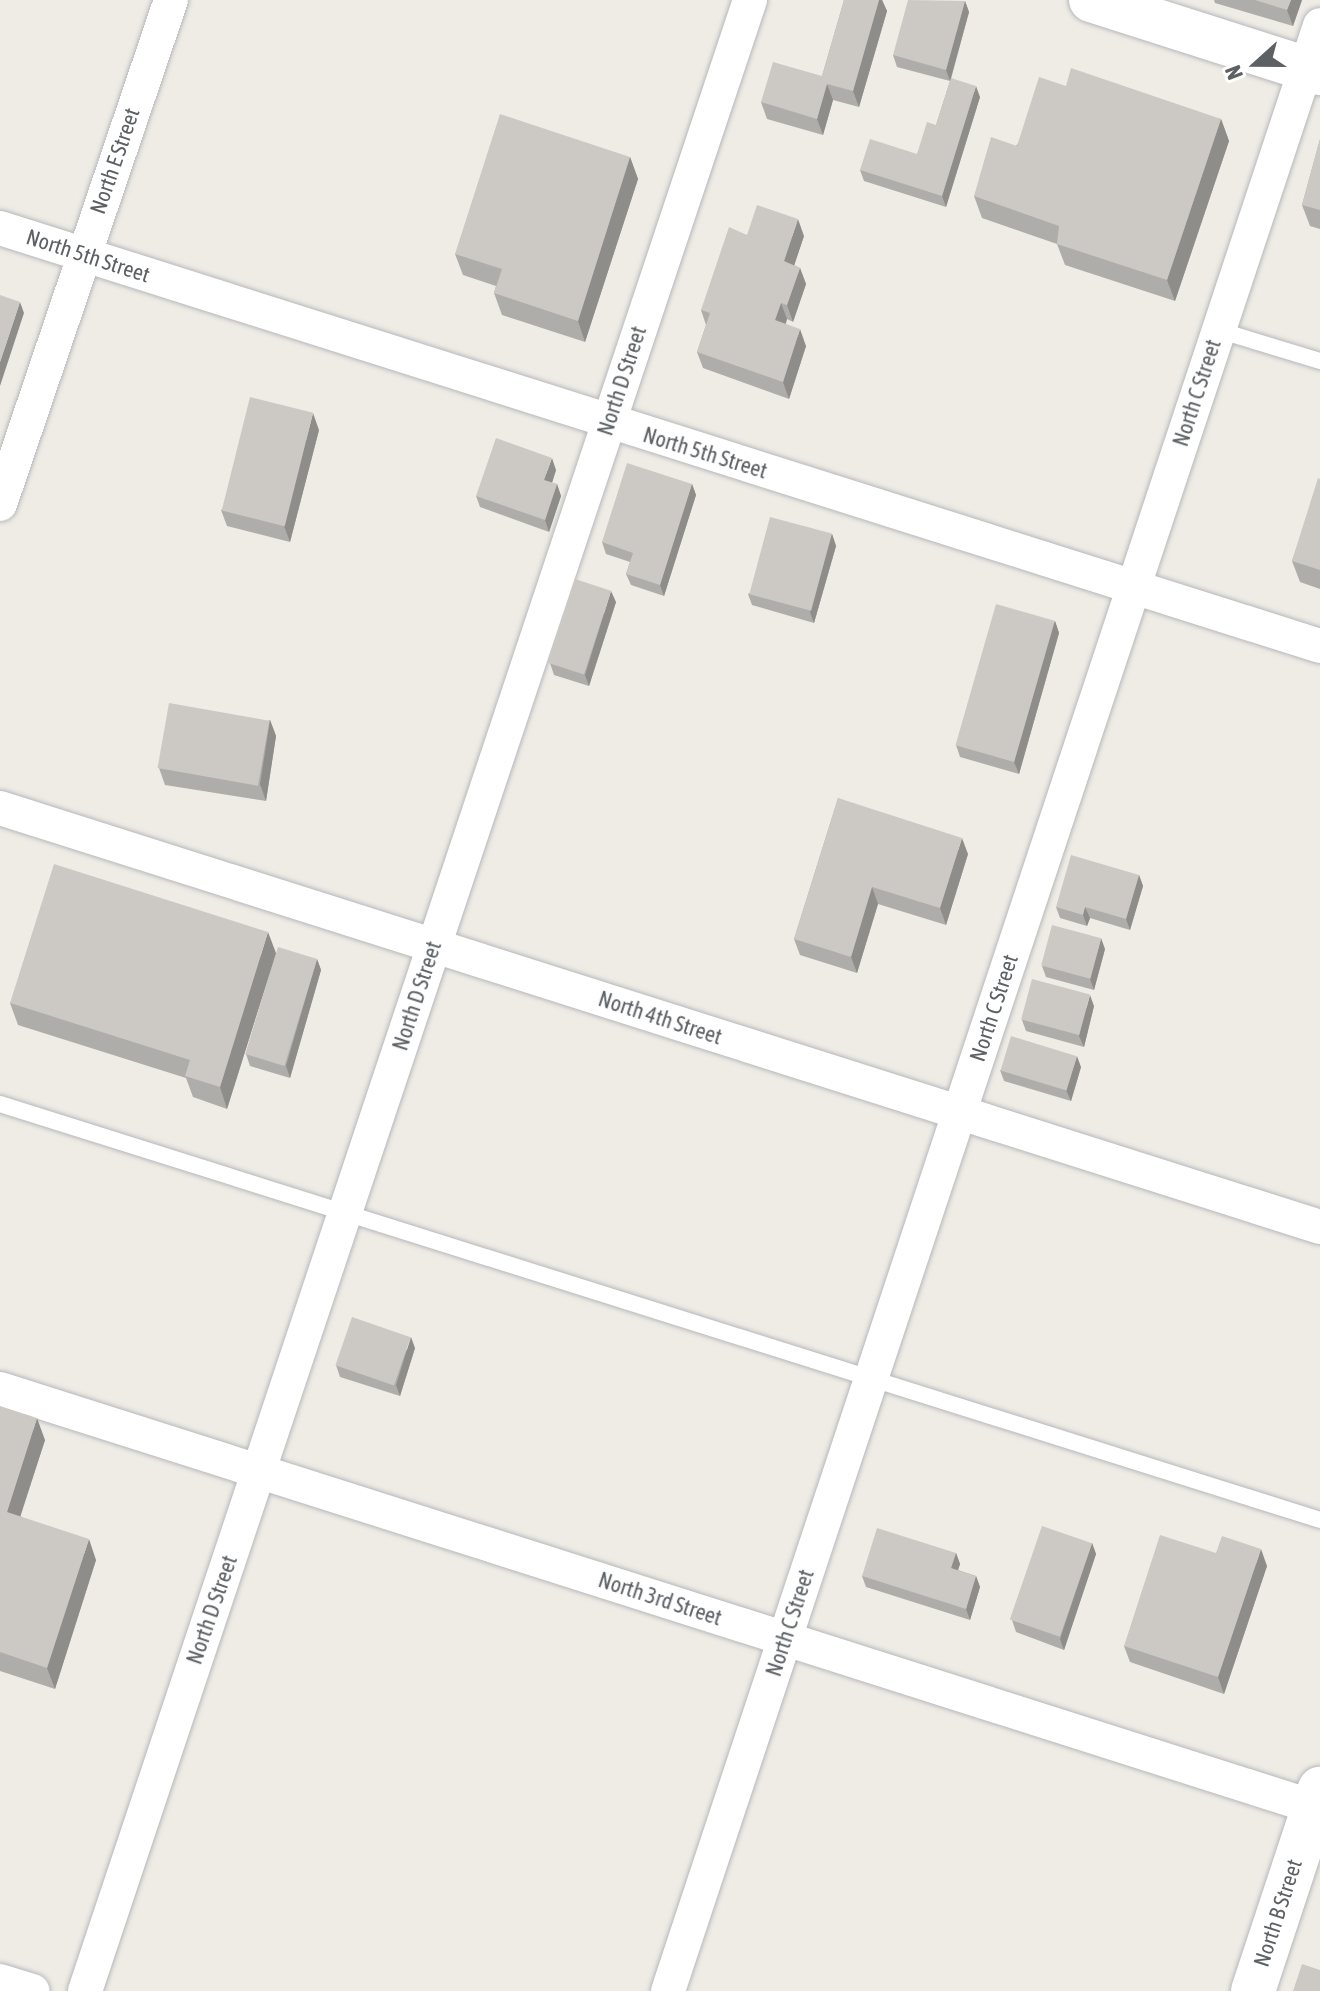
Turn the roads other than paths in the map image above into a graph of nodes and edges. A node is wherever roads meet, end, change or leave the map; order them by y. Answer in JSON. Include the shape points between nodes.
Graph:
{"nodes":[{"id":1,"x":171,"y":0,"type":"edge"},
{"id":2,"x":750,"y":0,"type":"edge"},
{"id":3,"x":1091,"y":0,"type":"edge"},
{"id":4,"x":1320,"y":25,"type":"edge"},
{"id":5,"x":1313,"y":70,"type":"edge"},
{"id":6,"x":0,"y":228,"type":"edge"},
{"id":7,"x":83,"y":255,"type":"junction"},
{"id":8,"x":1218,"y":330,"type":"junction"},
{"id":9,"x":1320,"y":361,"type":"edge"},
{"id":10,"x":608,"y":423,"type":"junction"},
{"id":11,"x":0,"y":504,"type":"edge"},
{"id":12,"x":1133,"y":586,"type":"junction"},
{"id":13,"x":1320,"y":646,"type":"edge"},
{"id":14,"x":0,"y":808,"type":"edge"},
{"id":15,"x":434,"y":946,"type":"junction"},
{"id":16,"x":0,"y":1104,"type":"edge"},
{"id":17,"x":959,"y":1113,"type":"junction"},
{"id":18,"x":345,"y":1215,"type":"junction"},
{"id":19,"x":1320,"y":1227,"type":"edge"},
{"id":20,"x":871,"y":1380,"type":"junction"},
{"id":21,"x":0,"y":1389,"type":"edge"},
{"id":22,"x":259,"y":1472,"type":"junction"},
{"id":23,"x":1320,"y":1520,"type":"edge"},
{"id":24,"x":785,"y":1639,"type":"junction"},
{"id":25,"x":1318,"y":1802,"type":"edge"},
{"id":26,"x":0,"y":1981,"type":"edge"},
{"id":27,"x":32,"y":1991,"type":"edge"},
{"id":28,"x":85,"y":1991,"type":"edge"},
{"id":29,"x":668,"y":1991,"type":"edge"},
{"id":30,"x":1253,"y":1991,"type":"edge"}],
"edges":[{"from":1,"to":7,"type":"street","name":"North E Street"},
{"from":2,"to":10,"type":"street","name":"North D Street"},
{"from":3,"to":5,"type":"street"},
{"from":4,"to":5,"type":"street","name":"North C Street"},
{"from":5,"to":8,"type":"street","name":"North C Street"},
{"from":6,"to":7,"type":"street","name":"North 5th Street"},
{"from":7,"to":10,"type":"street","name":"North 5th Street"},
{"from":7,"to":11,"type":"street","name":"North E Street"},
{"from":8,"to":9,"type":"lane"},
{"from":8,"to":12,"type":"street","name":"North C Street"},
{"from":10,"to":12,"type":"street","name":"North 5th Street"},
{"from":10,"to":15,"type":"street","name":"North D Street"},
{"from":12,"to":13,"type":"street","name":"North 5th Street"},
{"from":12,"to":17,"type":"street","name":"North C Street"},
{"from":14,"to":15,"type":"street","name":"North 4th Street"},
{"from":15,"to":17,"type":"street","name":"North 4th Street"},
{"from":15,"to":18,"type":"street","name":"North D Street"},
{"from":16,"to":18,"type":"lane"},
{"from":17,"to":19,"type":"street","name":"North 4th Street"},
{"from":17,"to":20,"type":"street","name":"North C Street"},
{"from":18,"to":20,"type":"lane"},
{"from":18,"to":22,"type":"street","name":"North D Street"},
{"from":20,"to":23,"type":"lane"},
{"from":20,"to":24,"type":"street","name":"North C Street"},
{"from":21,"to":22,"type":"street","name":"North 3rd Street"},
{"from":22,"to":24,"type":"street","name":"North 3rd Street"},
{"from":22,"to":28,"type":"street","name":"North D Street"},
{"from":24,"to":25,"type":"street","name":"North 3rd Street"},
{"from":24,"to":29,"type":"street","name":"North C Street"},
{"from":25,"to":30,"type":"street","name":"North B Street"},
{"from":26,"to":27,"type":"street"}]}
